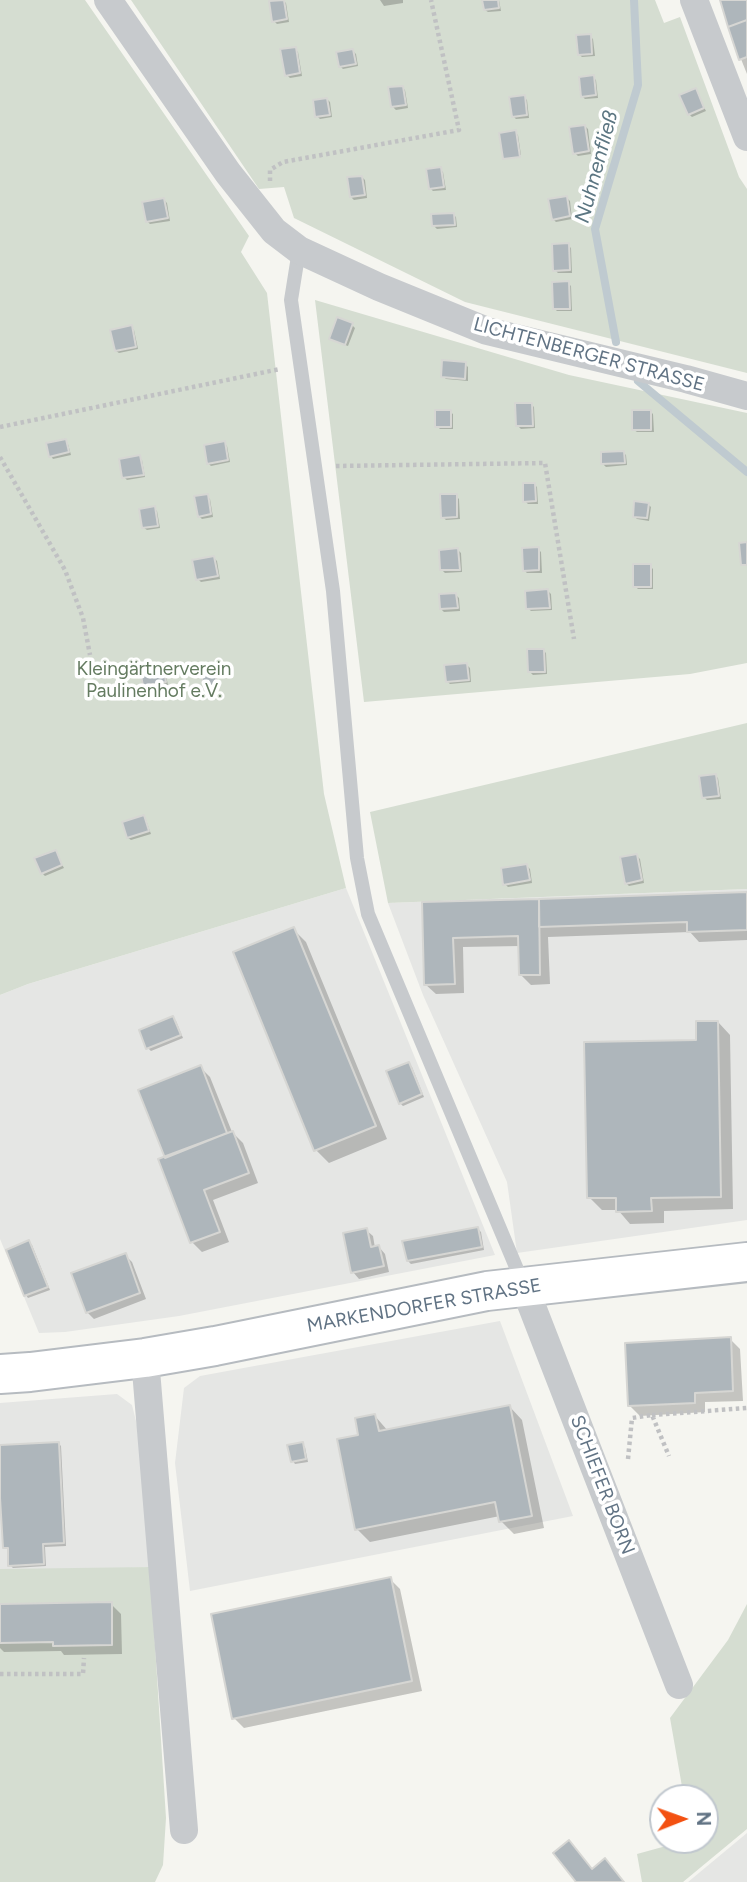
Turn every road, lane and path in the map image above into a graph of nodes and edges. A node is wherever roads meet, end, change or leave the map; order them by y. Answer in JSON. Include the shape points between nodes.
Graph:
{"nodes":[{"id":1,"x":108,"y":0,"type":"edge"},
{"id":2,"x":431,"y":0,"type":"edge"},
{"id":3,"x":694,"y":0,"type":"edge"},
{"id":4,"x":747,"y":137,"type":"edge"},
{"id":5,"x":272,"y":187,"type":"dead end"},
{"id":6,"x":299,"y":250,"type":"junction"},
{"id":7,"x":300,"y":365,"type":"junction"},
{"id":8,"x":747,"y":396,"type":"edge"},
{"id":9,"x":0,"y":427,"type":"edge"},
{"id":10,"x":0,"y":457,"type":"edge"},
{"id":11,"x":314,"y":466,"type":"junction"},
{"id":12,"x":574,"y":639,"type":"dead end"},
{"id":13,"x":90,"y":655,"type":"dead end"},
{"id":14,"x":747,"y":1262,"type":"edge"},
{"id":15,"x":524,"y":1286,"type":"junction"},
{"id":16,"x":145,"y":1358,"type":"junction"},
{"id":17,"x":0,"y":1374,"type":"edge"},
{"id":18,"x":747,"y":1408,"type":"edge"},
{"id":19,"x":652,"y":1415,"type":"junction"},
{"id":20,"x":669,"y":1456,"type":"dead end"},
{"id":21,"x":628,"y":1459,"type":"dead end"},
{"id":22,"x":84,"y":1658,"type":"dead end"},
{"id":23,"x":0,"y":1674,"type":"edge"},
{"id":24,"x":679,"y":1685,"type":"dead end"},
{"id":25,"x":184,"y":1830,"type":"dead end"}],
"edges":[{"from":1,"to":6,"type":"street","name":"LICHTENBERGER STRASSE","via":[[228,173],[274,231]]},
{"from":2,"to":5,"type":"path","via":[[458,130],[283,162],[270,170]]},
{"from":3,"to":4,"type":"street"},
{"from":6,"to":7,"type":"lane","via":[[291,300]]},
{"from":6,"to":8,"type":"street","name":"LICHTENBERGER STRASSE","via":[[487,331]]},
{"from":7,"to":9,"type":"path"},
{"from":7,"to":11,"type":"lane"},
{"from":10,"to":13,"type":"path","via":[[65,570],[83,618]]},
{"from":11,"to":12,"type":"path","via":[[545,463]]},
{"from":11,"to":15,"type":"lane","via":[[333,591],[357,858],[368,914]]},
{"from":14,"to":15,"type":"street","name":"MARKENDORFER STRASSE"},
{"from":15,"to":16,"type":"street","name":"MARKENDORFER STRASSE"},
{"from":15,"to":24,"type":"street","name":"SCHIEFER BORN"},
{"from":16,"to":17,"type":"street","name":"MARKENDORFER STRASSE"},
{"from":16,"to":25,"type":"street"},
{"from":18,"to":19,"type":"path"},
{"from":19,"to":20,"type":"path"},
{"from":19,"to":21,"type":"path","via":[[632,1418]]},
{"from":22,"to":23,"type":"path","via":[[83,1674]]}]}
